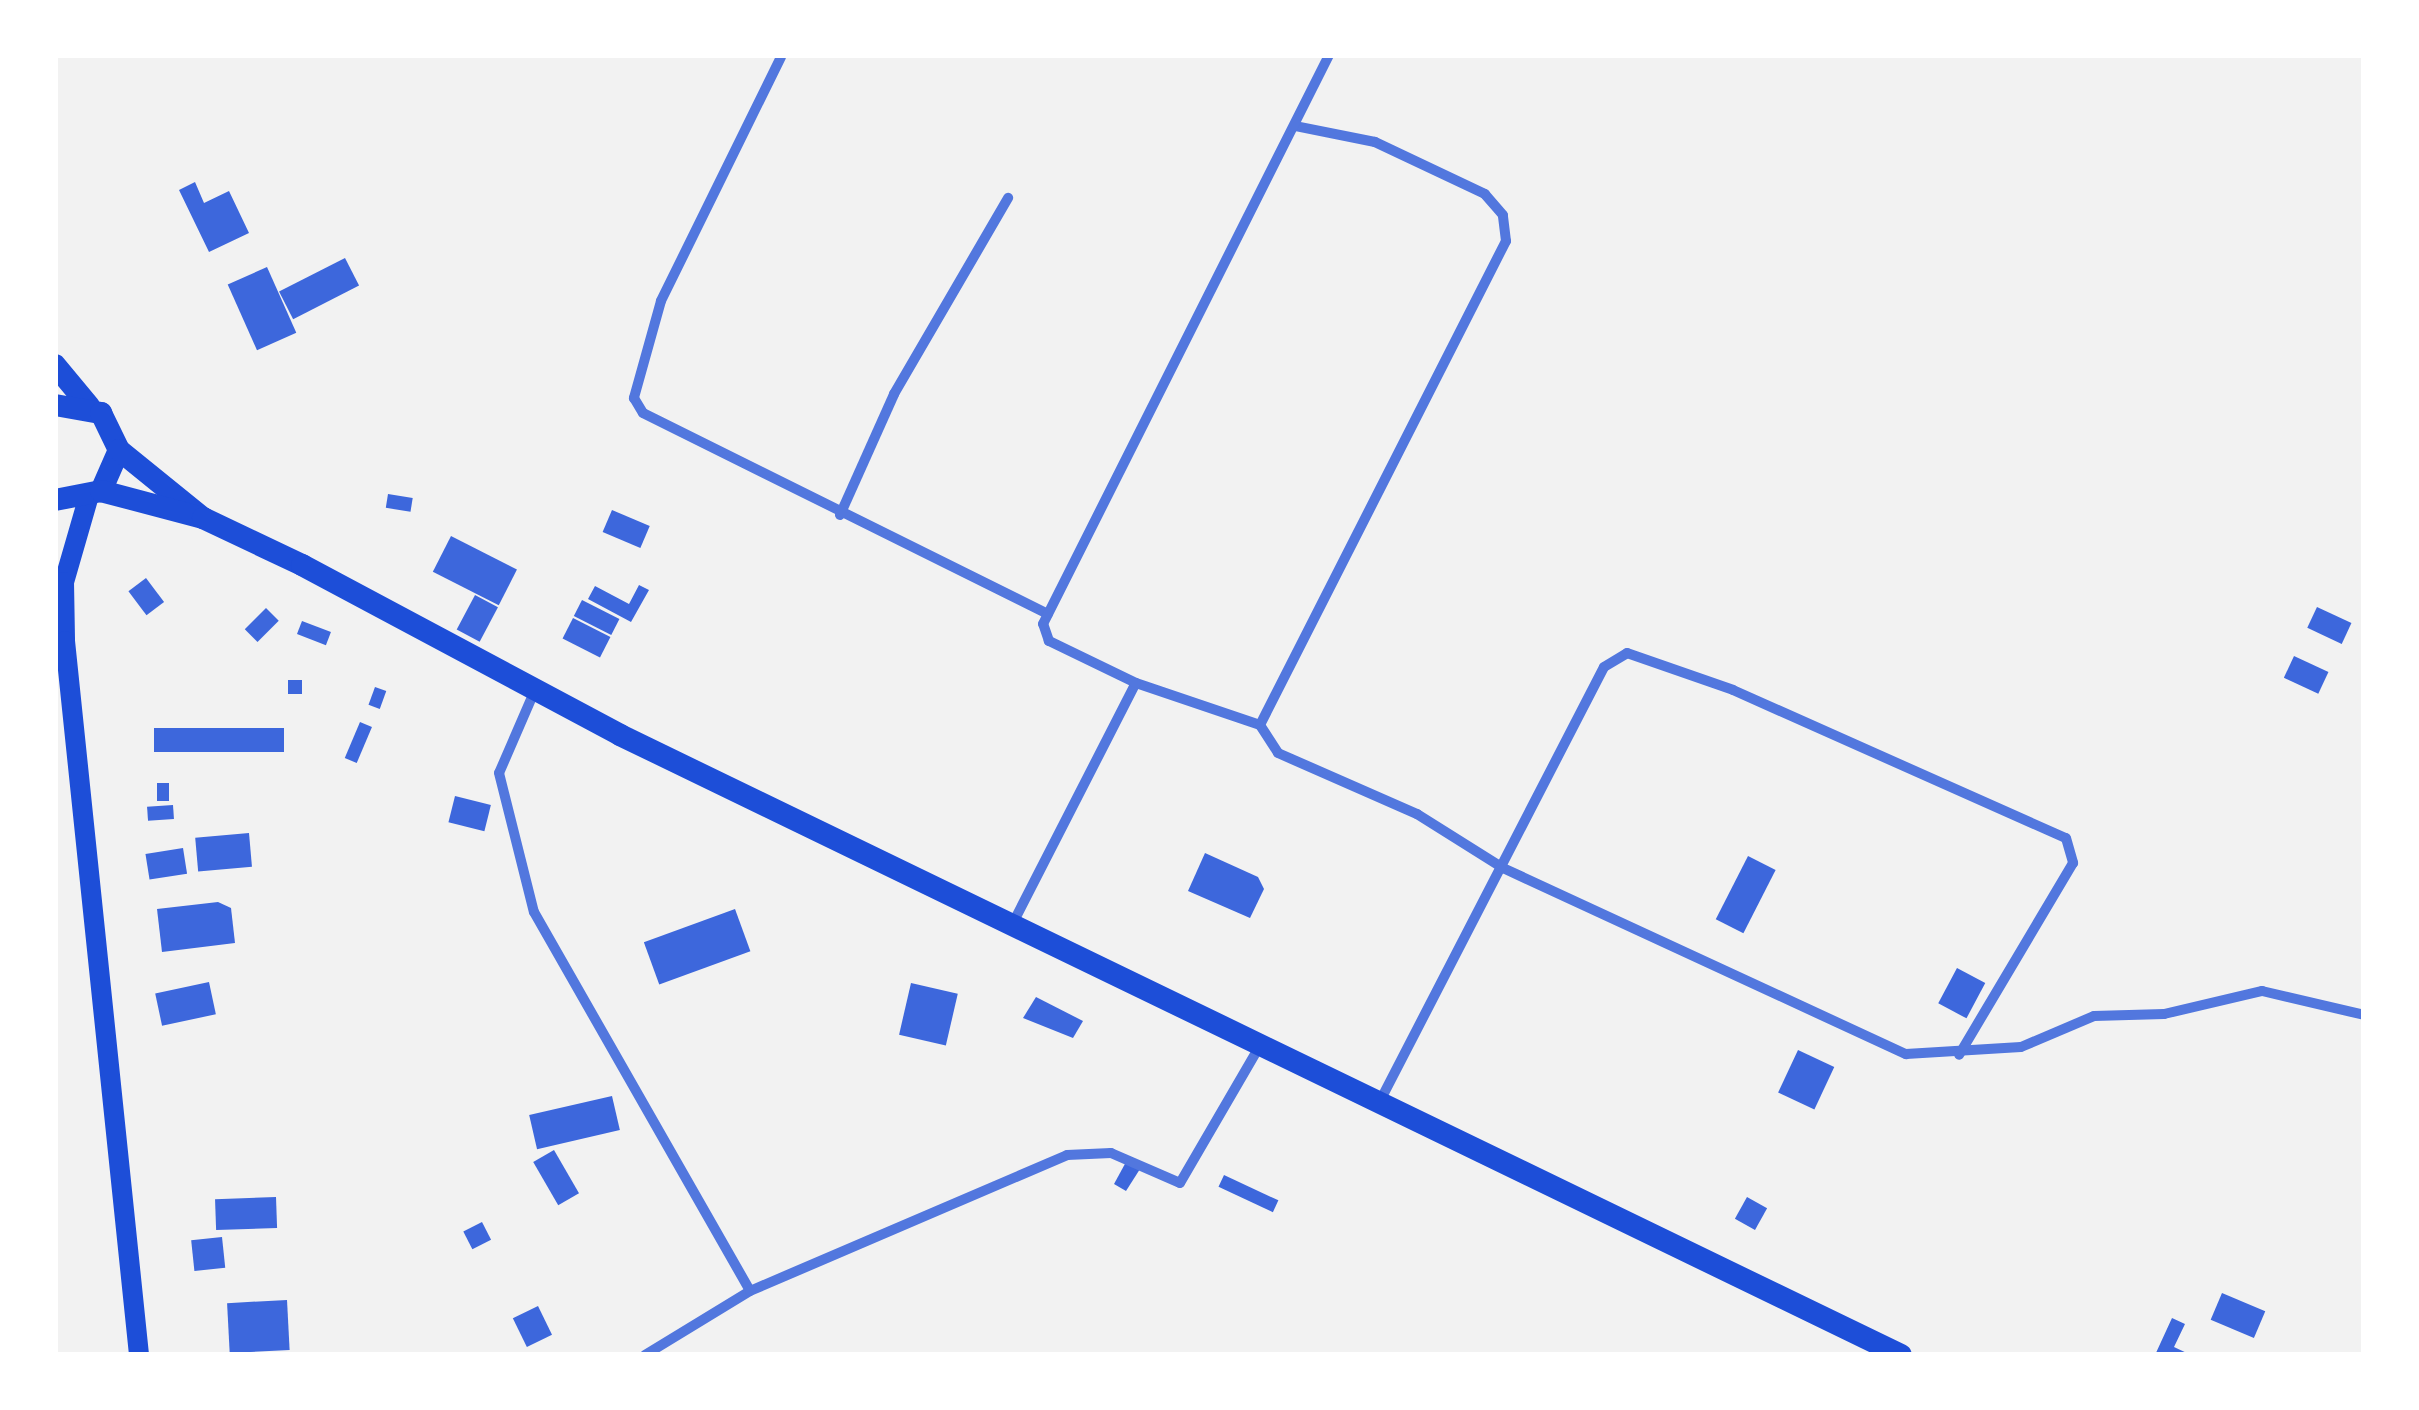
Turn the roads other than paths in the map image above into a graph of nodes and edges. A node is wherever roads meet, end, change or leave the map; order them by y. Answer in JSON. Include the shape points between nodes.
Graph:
{"nodes":[{"id":1,"x":1329,"y":55,"type":"edge"},
{"id":2,"x":781,"y":57,"type":"edge"},
{"id":3,"x":1296,"y":126,"type":"junction"},
{"id":4,"x":1008,"y":198,"type":"dead end"},
{"id":5,"x":55,"y":365,"type":"edge"},
{"id":6,"x":55,"y":404,"type":"edge"},
{"id":7,"x":89,"y":406,"type":"junction"},
{"id":8,"x":119,"y":450,"type":"junction"},
{"id":9,"x":94,"y":495,"type":"junction"},
{"id":10,"x":55,"y":500,"type":"edge"},
{"id":11,"x":840,"y":515,"type":"junction"},
{"id":12,"x":203,"y":518,"type":"junction"},
{"id":13,"x":55,"y":560,"type":"edge"},
{"id":14,"x":64,"y":582,"type":"junction"},
{"id":15,"x":1048,"y":614,"type":"junction"},
{"id":16,"x":1136,"y":683,"type":"junction"},
{"id":17,"x":535,"y":689,"type":"junction"},
{"id":18,"x":1260,"y":725,"type":"junction"},
{"id":19,"x":1503,"y":868,"type":"junction"},
{"id":20,"x":1014,"y":921,"type":"junction"},
{"id":21,"x":2364,"y":1015,"type":"edge"},
{"id":22,"x":1259,"y":1047,"type":"junction"},
{"id":23,"x":1959,"y":1055,"type":"junction"},
{"id":24,"x":1380,"y":1100,"type":"junction"},
{"id":25,"x":750,"y":1290,"type":"junction"},
{"id":26,"x":139,"y":1355,"type":"edge"},
{"id":27,"x":645,"y":1355,"type":"edge"},
{"id":28,"x":1900,"y":1355,"type":"edge"}],
"edges":[{"from":1,"to":3,"type":"street"},
{"from":2,"to":11,"type":"street","via":[[661,301],[634,398],[643,412]]},
{"from":3,"to":15,"type":"street"},
{"from":3,"to":18,"type":"street","via":[[1375,142],[1485,194],[1504,215],[1506,241]]},
{"from":4,"to":11,"type":"street","via":[[894,394]]},
{"from":5,"to":7,"type":"highway"},
{"from":6,"to":7,"type":"highway"},
{"from":7,"to":8,"type":"highway","via":[[110,424]]},
{"from":8,"to":9,"type":"highway"},
{"from":8,"to":12,"type":"highway"},
{"from":9,"to":10,"type":"highway"},
{"from":9,"to":12,"type":"highway"},
{"from":9,"to":14,"type":"main road"},
{"from":11,"to":15,"type":"street"},
{"from":12,"to":17,"type":"highway"},
{"from":13,"to":14,"type":"main road"},
{"from":14,"to":26,"type":"main road"},
{"from":15,"to":16,"type":"street","via":[[1049,641]]},
{"from":16,"to":18,"type":"street"},
{"from":16,"to":20,"type":"street"},
{"from":17,"to":20,"type":"highway"},
{"from":17,"to":25,"type":"street","via":[[499,773],[534,912]]},
{"from":18,"to":19,"type":"street","via":[[1278,753],[1417,814]]},
{"from":19,"to":23,"type":"street","via":[[1850,1032],[1906,1054]]},
{"from":19,"to":23,"type":"street","via":[[1616,657],[1733,690],[2066,838],[2075,851]]},
{"from":19,"to":24,"type":"street"},
{"from":20,"to":22,"type":"highway"},
{"from":21,"to":23,"type":"street","via":[[2262,991],[2164,1014],[2094,1016],[2021,1048]]},
{"from":22,"to":24,"type":"highway"},
{"from":22,"to":25,"type":"street","via":[[1180,1183],[1112,1153],[1067,1156]]},
{"from":24,"to":28,"type":"highway"},
{"from":25,"to":27,"type":"street"}]}
